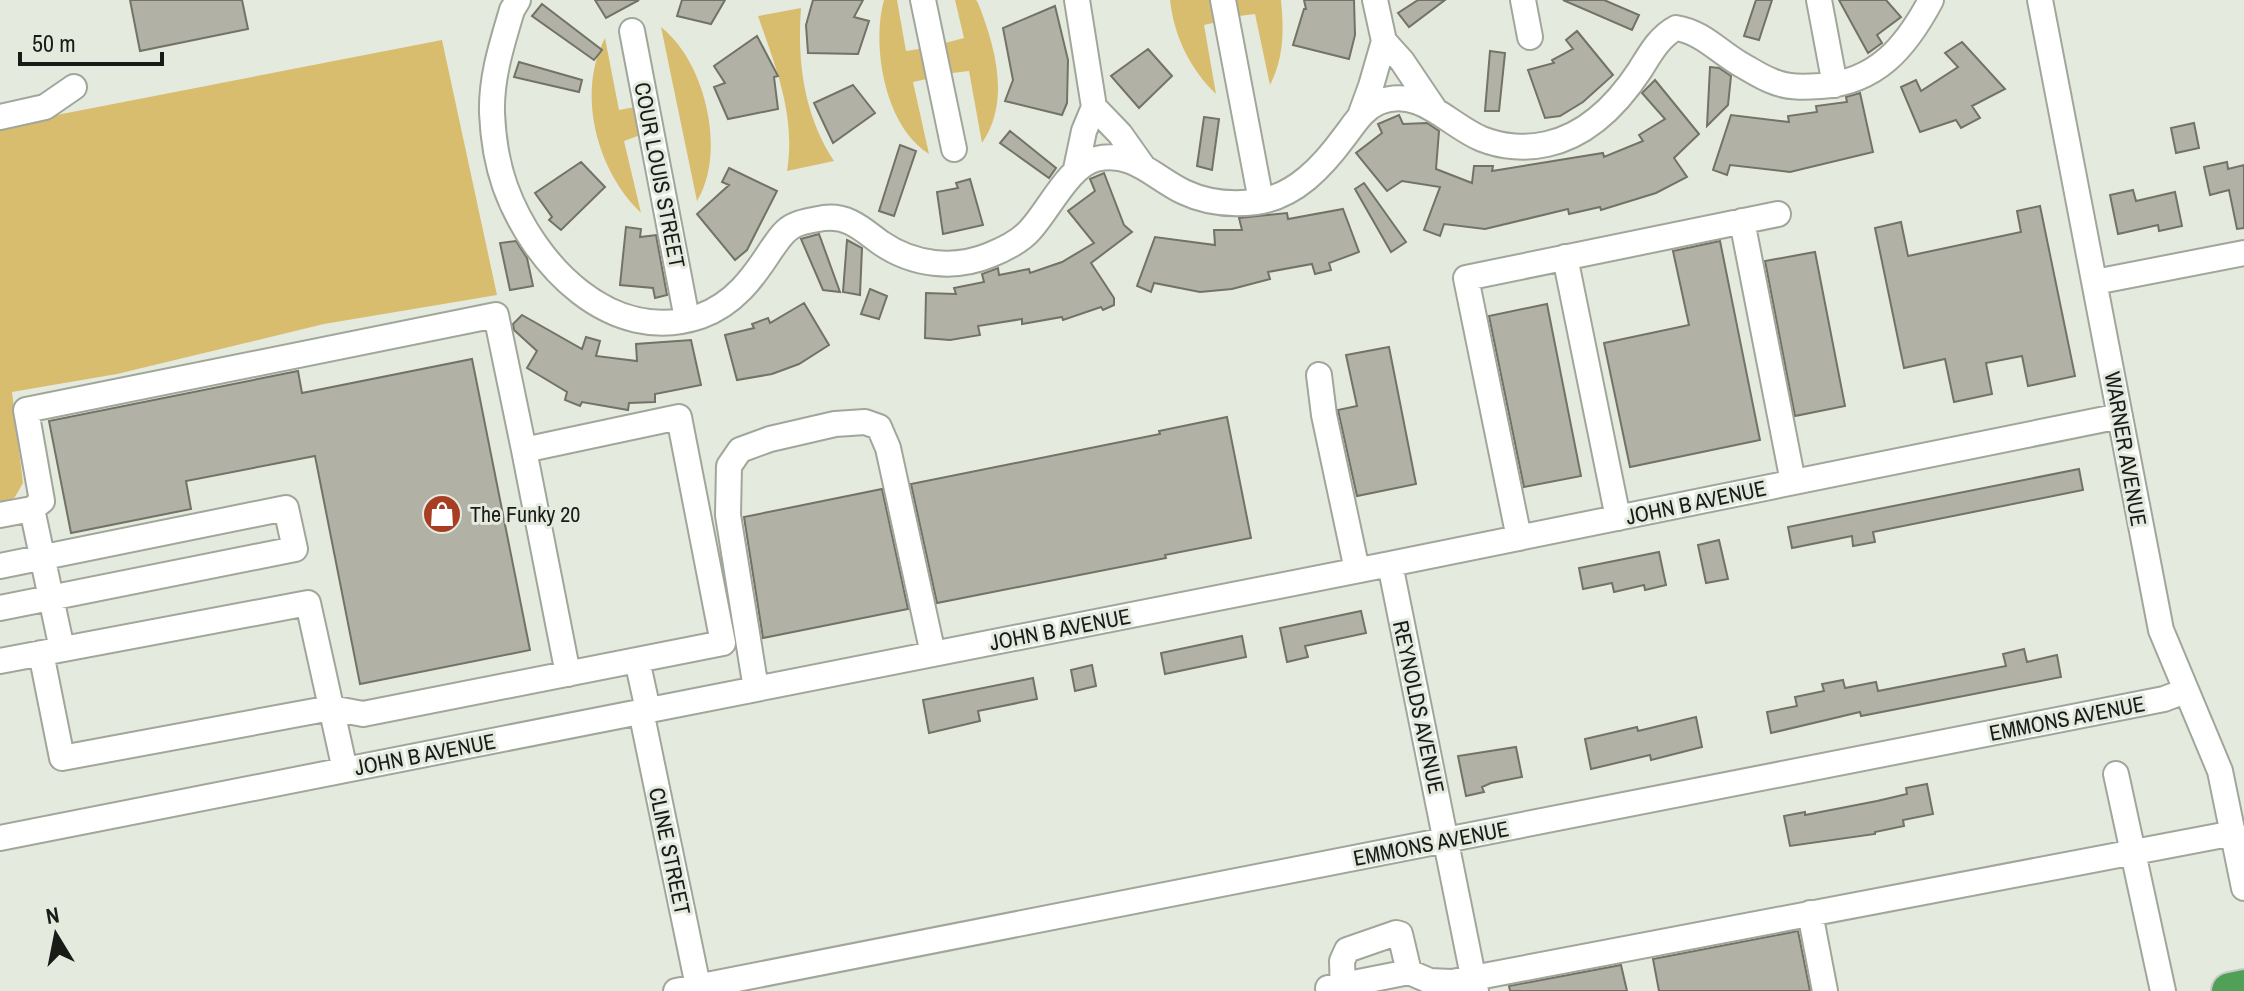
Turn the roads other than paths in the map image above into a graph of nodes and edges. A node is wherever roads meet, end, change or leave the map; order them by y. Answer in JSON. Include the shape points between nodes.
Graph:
{"nodes":[{"id":1,"x":518,"y":0,"type":"edge"},
{"id":2,"x":923,"y":0,"type":"edge"},
{"id":3,"x":1077,"y":0,"type":"edge"},
{"id":4,"x":1223,"y":0,"type":"edge"},
{"id":5,"x":1375,"y":0,"type":"edge"},
{"id":6,"x":1523,"y":0,"type":"edge"},
{"id":7,"x":1819,"y":0,"type":"edge"},
{"id":8,"x":1931,"y":0,"type":"edge"},
{"id":9,"x":2040,"y":0,"type":"edge"},
{"id":10,"x":632,"y":31,"type":"dead end"},
{"id":11,"x":1530,"y":37,"type":"dead end"},
{"id":12,"x":1384,"y":41,"type":"junction"},
{"id":13,"x":1835,"y":85,"type":"junction"},
{"id":14,"x":74,"y":87,"type":"dead end"},
{"id":15,"x":1094,"y":107,"type":"junction"},
{"id":16,"x":1435,"y":110,"type":"junction"},
{"id":17,"x":1360,"y":116,"type":"junction"},
{"id":18,"x":0,"y":117,"type":"edge"},
{"id":19,"x":954,"y":149,"type":"dead end"},
{"id":20,"x":1144,"y":167,"type":"junction"},
{"id":21,"x":1070,"y":178,"type":"junction"},
{"id":22,"x":1261,"y":201,"type":"junction"},
{"id":23,"x":1778,"y":214,"type":"dead end"},
{"id":24,"x":1742,"y":221,"type":"junction"},
{"id":25,"x":2244,"y":253,"type":"edge"},
{"id":26,"x":1565,"y":257,"type":"junction"},
{"id":27,"x":2095,"y":282,"type":"junction"},
{"id":28,"x":687,"y":319,"type":"junction"},
{"id":29,"x":1319,"y":375,"type":"dead end"},
{"id":30,"x":2120,"y":416,"type":"junction"},
{"id":31,"x":524,"y":450,"type":"junction"},
{"id":32,"x":1793,"y":482,"type":"junction"},
{"id":33,"x":32,"y":509,"type":"junction"},
{"id":34,"x":0,"y":515,"type":"edge"},
{"id":35,"x":1618,"y":518,"type":"junction"},
{"id":36,"x":1519,"y":538,"type":"junction"},
{"id":37,"x":44,"y":558,"type":"junction"},
{"id":38,"x":1390,"y":564,"type":"junction"},
{"id":39,"x":0,"y":566,"type":"edge"},
{"id":40,"x":1357,"y":570,"type":"junction"},
{"id":41,"x":52,"y":598,"type":"junction"},
{"id":42,"x":0,"y":608,"type":"edge"},
{"id":43,"x":52,"y":651,"type":"junction"},
{"id":44,"x":933,"y":654,"type":"junction"},
{"id":45,"x":637,"y":660,"type":"junction"},
{"id":46,"x":0,"y":661,"type":"edge"},
{"id":47,"x":568,"y":674,"type":"junction"},
{"id":48,"x":756,"y":689,"type":"junction"},
{"id":49,"x":2185,"y":691,"type":"junction"},
{"id":50,"x":331,"y":708,"type":"junction"},
{"id":51,"x":645,"y":711,"type":"junction"},
{"id":52,"x":345,"y":770,"type":"junction"},
{"id":53,"x":2116,"y":774,"type":"dead end"},
{"id":54,"x":2234,"y":833,"type":"junction"},
{"id":55,"x":0,"y":838,"type":"edge"},
{"id":56,"x":1447,"y":840,"type":"junction"},
{"id":57,"x":2133,"y":852,"type":"junction"},
{"id":58,"x":2244,"y":888,"type":"edge"},
{"id":59,"x":1810,"y":913,"type":"junction"},
{"id":60,"x":1409,"y":972,"type":"junction"},
{"id":61,"x":1474,"y":984,"type":"edge"},
{"id":62,"x":1337,"y":988,"type":"edge"},
{"id":63,"x":2244,"y":988,"type":"edge"},
{"id":64,"x":691,"y":990,"type":"edge"},
{"id":65,"x":1825,"y":991,"type":"edge"},
{"id":66,"x":2163,"y":991,"type":"edge"},
{"id":67,"x":2230,"y":991,"type":"edge"}],
"edges":[{"from":1,"to":28,"type":"street","via":[[492,84],[492,114],[505,187],[527,230],[574,289],[599,306],[647,322]]},
{"from":2,"to":19,"type":"street"},
{"from":3,"to":15,"type":"street"},
{"from":4,"to":22,"type":"street"},
{"from":5,"to":12,"type":"street"},
{"from":6,"to":11,"type":"street"},
{"from":7,"to":13,"type":"street"},
{"from":8,"to":13,"type":"street","via":[[1920,22],[1871,74]]},
{"from":9,"to":27,"type":"street","name":"WARNER AVENUE"},
{"from":10,"to":28,"type":"street","name":"COUR LOUIS STREET"},
{"from":12,"to":16,"type":"street"},
{"from":12,"to":17,"type":"street"},
{"from":13,"to":16,"type":"street","via":[[1775,83],[1692,31],[1676,28],[1659,41],[1602,116],[1569,138],[1526,147],[1497,144]]},
{"from":14,"to":18,"type":"street","via":[[45,107]]},
{"from":15,"to":20,"type":"street"},
{"from":15,"to":21,"type":"street"},
{"from":16,"to":17,"type":"street","via":[[1403,98],[1375,104]]},
{"from":17,"to":22,"type":"street","via":[[1307,178]]},
{"from":20,"to":21,"type":"street","via":[[1117,156],[1087,162]]},
{"from":20,"to":22,"type":"street","via":[[1205,200]]},
{"from":21,"to":28,"type":"street","via":[[1028,233],[1011,245],[985,257],[946,264],[900,254],[845,218],[791,226],[747,286],[704,315]]},
{"from":23,"to":24,"type":"street"},
{"from":24,"to":26,"type":"street"},
{"from":24,"to":32,"type":"street"},
{"from":25,"to":27,"type":"street"},
{"from":26,"to":35,"type":"street"},
{"from":26,"to":36,"type":"street","via":[[1466,278]]},
{"from":27,"to":30,"type":"street","name":"WARNER AVENUE"},
{"from":29,"to":40,"type":"street"},
{"from":30,"to":32,"type":"street","name":"JOHN B AVENUE"},
{"from":30,"to":49,"type":"street","name":"WARNER AVENUE","via":[[2161,630]]},
{"from":31,"to":33,"type":"street","via":[[496,315],[26,410],[42,501]]},
{"from":31,"to":45,"type":"street","via":[[679,417],[723,643]]},
{"from":31,"to":47,"type":"street"},
{"from":32,"to":35,"type":"street","name":"JOHN B AVENUE"},
{"from":33,"to":34,"type":"street"},
{"from":33,"to":37,"type":"street"},
{"from":35,"to":36,"type":"street","name":"JOHN B AVENUE"},
{"from":36,"to":38,"type":"street","name":"JOHN B AVENUE"},
{"from":37,"to":39,"type":"street"},
{"from":37,"to":41,"type":"street"},
{"from":37,"to":41,"type":"street","via":[[286,508],[295,549]]},
{"from":38,"to":40,"type":"street","name":"JOHN B AVENUE"},
{"from":38,"to":56,"type":"street","name":"REYNOLDS AVENUE"},
{"from":40,"to":44,"type":"street","name":"JOHN B AVENUE"},
{"from":41,"to":42,"type":"street"},
{"from":41,"to":43,"type":"street"},
{"from":43,"to":46,"type":"street"},
{"from":43,"to":50,"type":"street","via":[[308,603]]},
{"from":43,"to":50,"type":"street","via":[[62,758]]},
{"from":44,"to":48,"type":"street","name":"JOHN B AVENUE"},
{"from":44,"to":48,"type":"street","via":[[888,448],[879,427],[865,422],[835,424],[740,450],[729,466],[728,515]]},
{"from":45,"to":47,"type":"street"},
{"from":45,"to":51,"type":"street","name":"CLINE STREET"},
{"from":47,"to":50,"type":"street","via":[[363,714]]},
{"from":48,"to":51,"type":"street","name":"JOHN B AVENUE"},
{"from":49,"to":54,"type":"street","name":"WARNER AVENUE","via":[[2220,771]]},
{"from":49,"to":56,"type":"street","name":"EMMONS AVENUE"},
{"from":50,"to":52,"type":"street"},
{"from":51,"to":52,"type":"street","name":"JOHN B AVENUE"},
{"from":51,"to":64,"type":"street","name":"CLINE STREET"},
{"from":52,"to":55,"type":"street","name":"JOHN B AVENUE"},
{"from":53,"to":57,"type":"street"},
{"from":54,"to":57,"type":"street"},
{"from":54,"to":58,"type":"street","name":"WARNER AVENUE"},
{"from":56,"to":61,"type":"street","name":"REYNOLDS AVENUE"},
{"from":56,"to":64,"type":"street","name":"EMMONS AVENUE"},
{"from":57,"to":59,"type":"street"},
{"from":57,"to":66,"type":"street"},
{"from":59,"to":61,"type":"street"},
{"from":59,"to":65,"type":"street"},
{"from":60,"to":61,"type":"street","via":[[1439,982]]},
{"from":60,"to":62,"type":"street"},
{"from":60,"to":62,"type":"street","via":[[1396,933],[1347,950]]},
{"from":63,"to":67,"type":"highway"}]}
